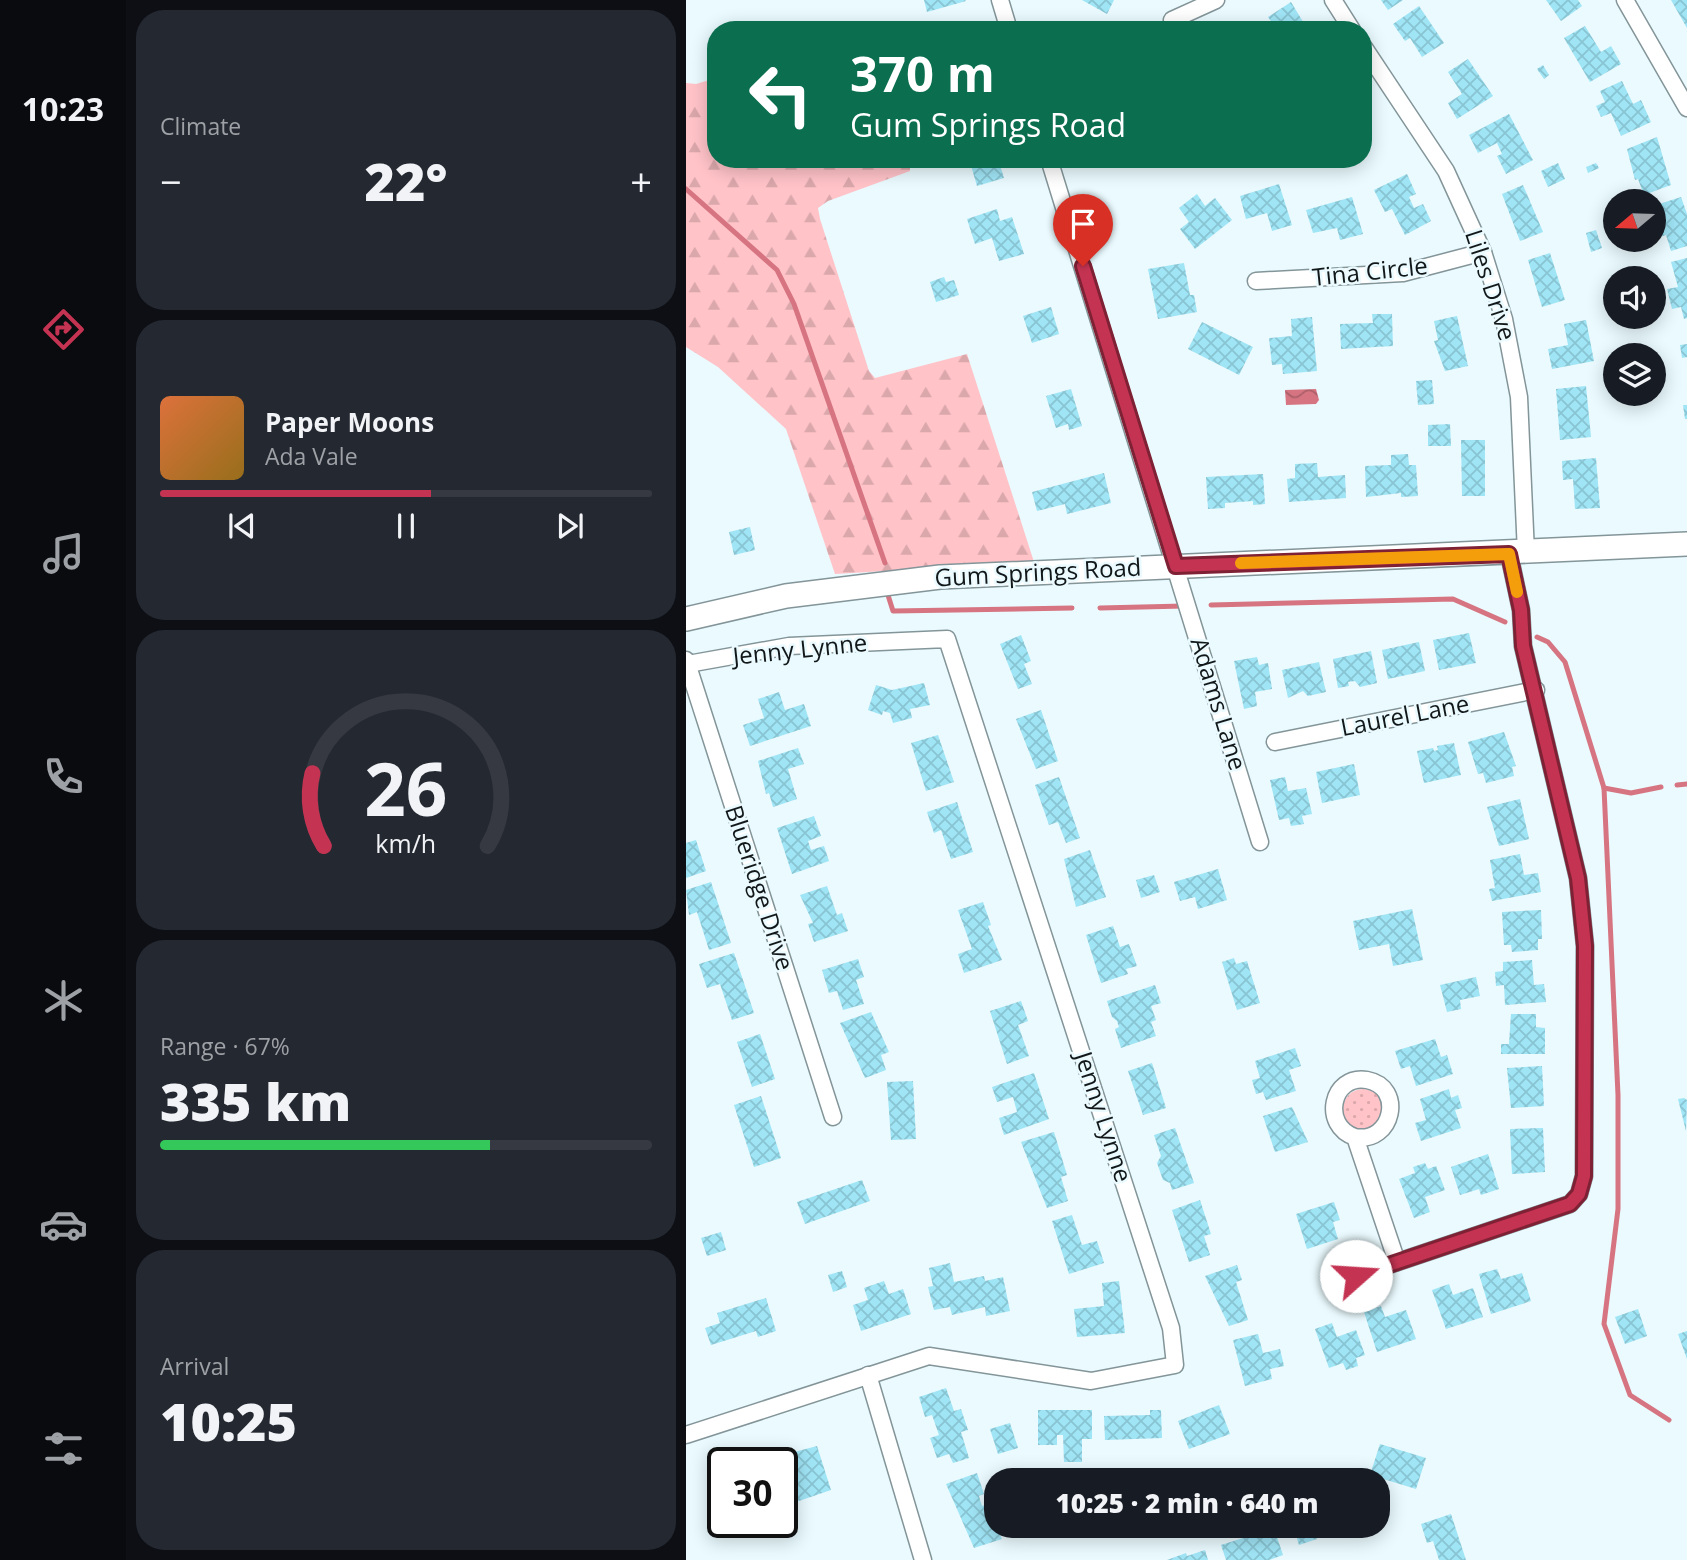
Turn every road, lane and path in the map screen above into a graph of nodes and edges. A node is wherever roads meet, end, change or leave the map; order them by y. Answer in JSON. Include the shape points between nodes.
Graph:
{"nodes":[{"id":1,"x":1000,"y":0,"type":"edge"},
{"id":2,"x":1216,"y":0,"type":"edge"},
{"id":3,"x":1333,"y":0,"type":"edge"},
{"id":4,"x":1625,"y":0,"type":"edge"},
{"id":5,"x":1172,"y":20,"type":"dead end"},
{"id":6,"x":1006,"y":21,"type":"edge"},
{"id":7,"x":1346,"y":21,"type":"edge"},
{"id":8,"x":1372,"y":60,"type":"edge"},
{"id":9,"x":1685,"y":98,"type":"edge"},
{"id":10,"x":1052,"y":168,"type":"edge"},
{"id":11,"x":1483,"y":252,"type":"junction"},
{"id":12,"x":1256,"y":281,"type":"dead end"},
{"id":13,"x":1687,"y":544,"type":"edge"},
{"id":14,"x":1518,"y":554,"type":"junction"},
{"id":15,"x":1176,"y":566,"type":"junction"},
{"id":16,"x":686,"y":619,"type":"edge"},
{"id":17,"x":687,"y":662,"type":"edge"},
{"id":18,"x":1535,"y":690,"type":"junction"},
{"id":19,"x":1275,"y":742,"type":"dead end"},
{"id":20,"x":1260,"y":842,"type":"dead end"},
{"id":21,"x":832,"y":1117,"type":"dead end"},
{"id":22,"x":1355,"y":1137,"type":"dead end"},
{"id":23,"x":1397,"y":1262,"type":"junction"},
{"id":24,"x":1356,"y":1276,"type":"dead end"},
{"id":25,"x":868,"y":1375,"type":"junction"},
{"id":26,"x":686,"y":1435,"type":"edge"},
{"id":27,"x":923,"y":1560,"type":"edge"}],
"edges":[{"from":1,"to":6,"type":"street"},
{"from":2,"to":5,"type":"street"},
{"from":3,"to":7,"type":"street"},
{"from":4,"to":9,"type":"street"},
{"from":8,"to":11,"type":"street","name":"Liles Drive","via":[[1446,171]]},
{"from":10,"to":15,"type":"street","name":"Adams Lane"},
{"from":11,"to":12,"type":"street","name":"Tina Circle","via":[[1403,273]]},
{"from":11,"to":14,"type":"street","name":"Liles Drive","via":[[1504,319],[1520,405]]},
{"from":13,"to":14,"type":"main road","name":"Gum Springs Road"},
{"from":14,"to":15,"type":"main road","name":"Gum Springs Road"},
{"from":14,"to":18,"type":"street","name":"Liles Drive","via":[[1523,646]]},
{"from":15,"to":16,"type":"main road","name":"Gum Springs Road","via":[[927,578],[786,596]]},
{"from":15,"to":20,"type":"street","name":"Adams Lane"},
{"from":17,"to":21,"type":"street","name":"Blueridge Drive"},
{"from":17,"to":25,"type":"street","name":"Jenny Lynne","via":[[789,646],[947,639],[1171,1328],[1175,1365],[1091,1381],[929,1356]]},
{"from":18,"to":19,"type":"street","name":"Laurel Lane"},
{"from":18,"to":23,"type":"street","name":"Liles Drive","via":[[1576,862],[1585,946],[1584,1176],[1579,1194],[1570,1204]]},
{"from":22,"to":23,"type":"street"},
{"from":23,"to":24,"type":"street","name":"Liles Drive"},
{"from":25,"to":26,"type":"street","name":"Jenny Lynne"},
{"from":25,"to":27,"type":"street"}]}
